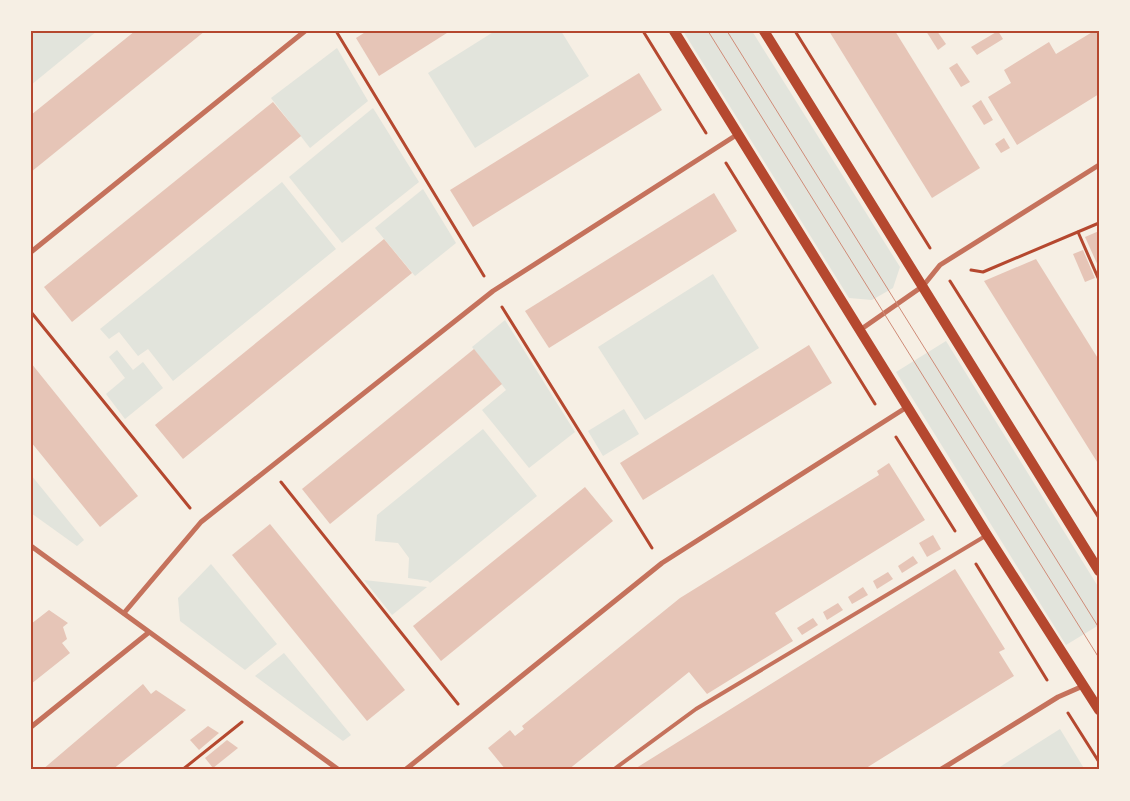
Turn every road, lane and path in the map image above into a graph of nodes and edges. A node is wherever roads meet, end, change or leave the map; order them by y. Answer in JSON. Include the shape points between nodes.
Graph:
{"nodes":[{"id":1,"x":305,"y":31,"type":"edge"},
{"id":2,"x":643,"y":31,"type":"edge"},
{"id":3,"x":674,"y":31,"type":"edge"},
{"id":4,"x":764,"y":31,"type":"edge"},
{"id":5,"x":738,"y":134,"type":"junction"},
{"id":6,"x":717,"y":149,"type":"junction"},
{"id":7,"x":1099,"y":165,"type":"edge"},
{"id":8,"x":1099,"y":223,"type":"edge"},
{"id":9,"x":1078,"y":232,"type":"junction"},
{"id":10,"x":31,"y":252,"type":"edge"},
{"id":11,"x":940,"y":265,"type":"junction"},
{"id":12,"x":1099,"y":280,"type":"edge"},
{"id":13,"x":923,"y":286,"type":"junction"},
{"id":14,"x":31,"y":312,"type":"edge"},
{"id":15,"x":859,"y":331,"type":"junction"},
{"id":16,"x":907,"y":407,"type":"junction"},
{"id":17,"x":886,"y":421,"type":"junction"},
{"id":18,"x":270,"y":468,"type":"junction"},
{"id":19,"x":201,"y":522,"type":"junction"},
{"id":20,"x":987,"y":535,"type":"junction"},
{"id":21,"x":31,"y":546,"type":"edge"},
{"id":22,"x":966,"y":548,"type":"junction"},
{"id":23,"x":1099,"y":571,"type":"edge"},
{"id":24,"x":124,"y":613,"type":"junction"},
{"id":25,"x":148,"y":633,"type":"junction"},
{"id":26,"x":1083,"y":686,"type":"junction"},
{"id":27,"x":1058,"y":698,"type":"junction"},
{"id":28,"x":256,"y":710,"type":"junction"},
{"id":29,"x":1099,"y":710,"type":"edge"},
{"id":30,"x":469,"y":718,"type":"junction"},
{"id":31,"x":31,"y":727,"type":"edge"},
{"id":32,"x":1099,"y":762,"type":"edge"},
{"id":33,"x":182,"y":770,"type":"edge"},
{"id":34,"x":339,"y":770,"type":"edge"},
{"id":35,"x":405,"y":770,"type":"edge"},
{"id":36,"x":613,"y":770,"type":"edge"},
{"id":37,"x":940,"y":770,"type":"edge"}],
"edges":[{"from":1,"to":10,"type":"street"},
{"from":2,"to":6,"type":"path"},
{"from":3,"to":5,"type":"main road"},
{"from":4,"to":13,"type":"main road"},
{"from":5,"to":6,"type":"street"},
{"from":5,"to":15,"type":"main road"},
{"from":6,"to":17,"type":"path"},
{"from":6,"to":18,"type":"street","via":[[493,291]]},
{"from":7,"to":11,"type":"street"},
{"from":8,"to":9,"type":"path"},
{"from":9,"to":11,"type":"path","via":[[983,272]]},
{"from":9,"to":12,"type":"path"},
{"from":11,"to":13,"type":"street"},
{"from":13,"to":15,"type":"street"},
{"from":13,"to":23,"type":"main road"},
{"from":14,"to":19,"type":"path"},
{"from":15,"to":16,"type":"main road"},
{"from":16,"to":17,"type":"street"},
{"from":16,"to":20,"type":"main road"},
{"from":17,"to":22,"type":"path"},
{"from":17,"to":30,"type":"street","via":[[662,563]]},
{"from":18,"to":19,"type":"street"},
{"from":18,"to":30,"type":"path"},
{"from":19,"to":24,"type":"street"},
{"from":20,"to":22,"type":"lane"},
{"from":20,"to":26,"type":"main road"},
{"from":21,"to":24,"type":"street"},
{"from":22,"to":27,"type":"path"},
{"from":22,"to":36,"type":"lane","via":[[696,709]]},
{"from":24,"to":25,"type":"street"},
{"from":25,"to":28,"type":"street"},
{"from":25,"to":31,"type":"street"},
{"from":26,"to":27,"type":"street"},
{"from":26,"to":29,"type":"main road"},
{"from":27,"to":32,"type":"path"},
{"from":27,"to":37,"type":"street"},
{"from":28,"to":33,"type":"path"},
{"from":28,"to":34,"type":"street"},
{"from":30,"to":35,"type":"street"}]}
